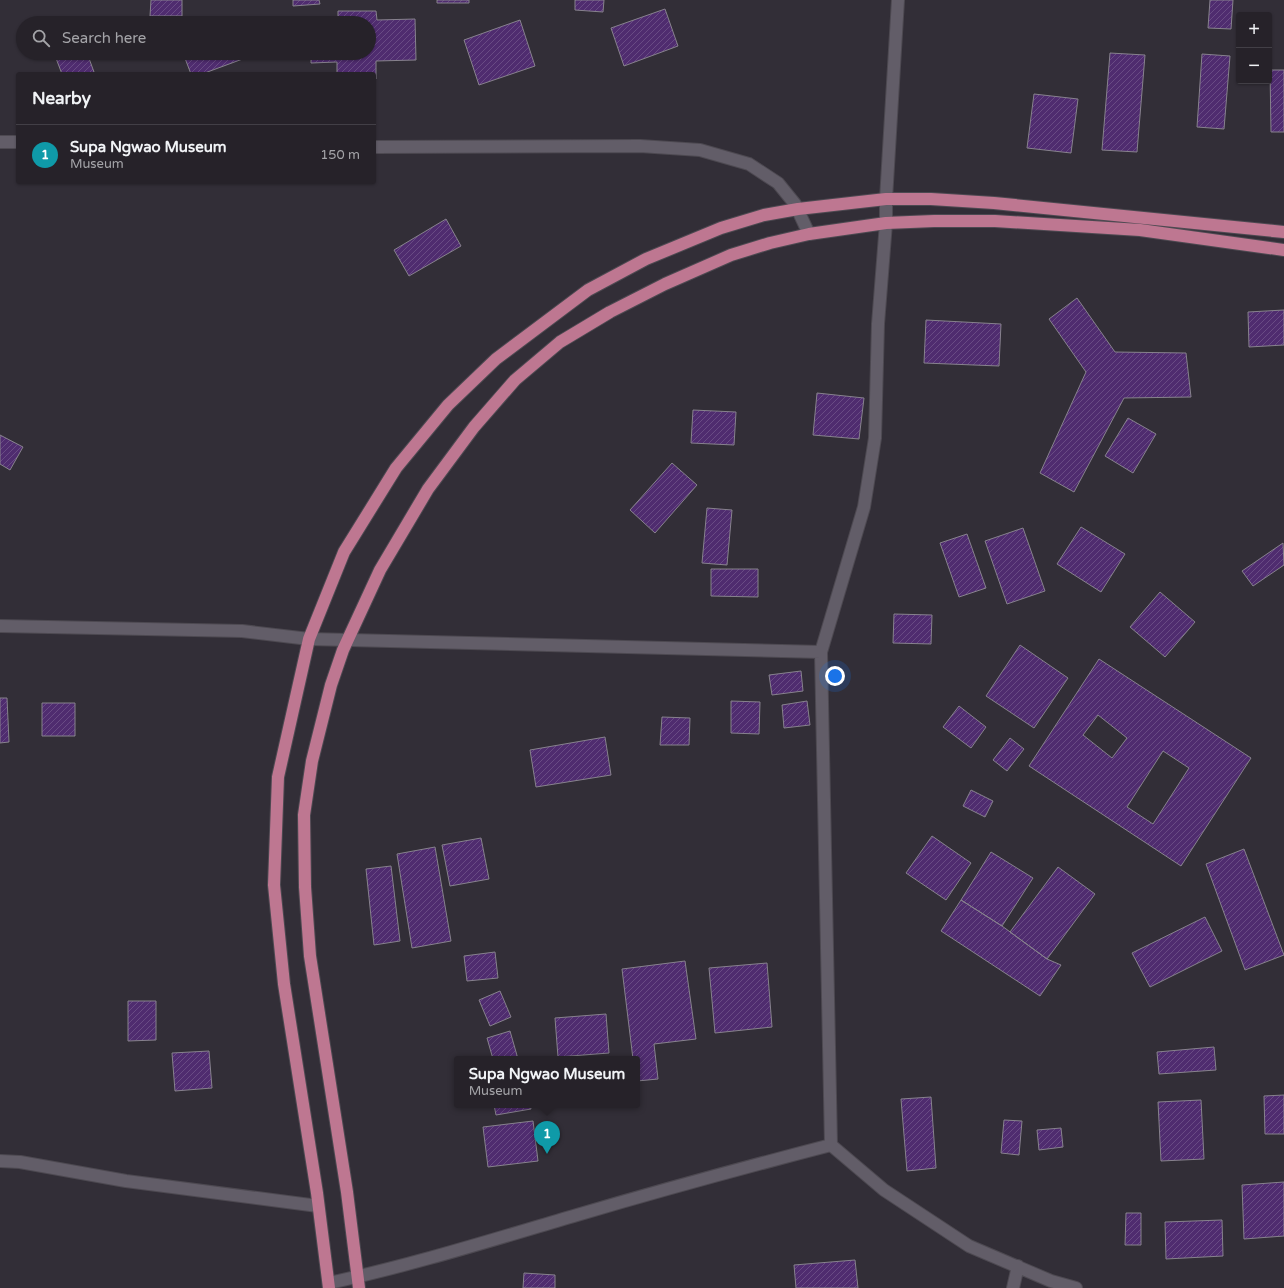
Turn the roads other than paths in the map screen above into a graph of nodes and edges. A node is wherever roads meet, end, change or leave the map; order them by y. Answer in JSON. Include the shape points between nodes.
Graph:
{"nodes":[{"id":1,"x":898,"y":0,"type":"edge"},
{"id":2,"x":0,"y":142,"type":"edge"},
{"id":3,"x":16,"y":142,"type":"edge"},
{"id":4,"x":376,"y":146,"type":"edge"},
{"id":5,"x":886,"y":199,"type":"junction"},
{"id":6,"x":798,"y":209,"type":"junction"},
{"id":7,"x":886,"y":223,"type":"junction"},
{"id":8,"x":1284,"y":232,"type":"edge"},
{"id":9,"x":809,"y":234,"type":"junction"},
{"id":10,"x":1284,"y":250,"type":"edge"},
{"id":11,"x":0,"y":626,"type":"edge"},
{"id":12,"x":309,"y":639,"type":"junction"},
{"id":13,"x":348,"y":640,"type":"junction"},
{"id":14,"x":821,"y":652,"type":"junction"},
{"id":15,"x":831,"y":1145,"type":"junction"},
{"id":16,"x":0,"y":1161,"type":"edge"},
{"id":17,"x":318,"y":1206,"type":"junction"},
{"id":18,"x":1018,"y":1266,"type":"junction"},
{"id":19,"x":358,"y":1282,"type":"edge"},
{"id":20,"x":329,"y":1285,"type":"edge"},
{"id":21,"x":1013,"y":1288,"type":"edge"},
{"id":22,"x":1076,"y":1288,"type":"edge"}],
"edges":[{"from":1,"to":5,"type":"street"},
{"from":2,"to":3,"type":"street"},
{"from":4,"to":6,"type":"street","via":[[640,146],[700,150],[749,164],[778,183]]},
{"from":5,"to":6,"type":"main road"},
{"from":5,"to":7,"type":"street"},
{"from":5,"to":8,"type":"main road","via":[[994,203]]},
{"from":6,"to":9,"type":"street"},
{"from":6,"to":12,"type":"main road","via":[[764,215],[721,228],[646,259],[588,290],[496,359],[448,405],[396,468],[344,552]]},
{"from":7,"to":9,"type":"main road"},
{"from":7,"to":10,"type":"main road","via":[[995,221],[1140,230]]},
{"from":7,"to":14,"type":"street","via":[[878,324],[875,438],[864,507]]},
{"from":9,"to":13,"type":"main road","via":[[731,255],[665,284],[610,312],[560,342],[515,380],[474,427],[428,489],[380,570]]},
{"from":11,"to":12,"type":"street","via":[[242,631]]},
{"from":12,"to":13,"type":"street"},
{"from":12,"to":17,"type":"main road","via":[[278,777],[274,885],[284,984]]},
{"from":13,"to":14,"type":"street"},
{"from":13,"to":19,"type":"main road","via":[[331,685],[312,761],[304,815],[305,887],[310,956],[346,1184]]},
{"from":14,"to":15,"type":"street"},
{"from":15,"to":18,"type":"street","via":[[884,1190],[969,1246]]},
{"from":15,"to":19,"type":"street","via":[[462,1248]]},
{"from":16,"to":17,"type":"street","via":[[20,1162],[133,1182]]},
{"from":17,"to":20,"type":"main road"},
{"from":18,"to":21,"type":"street"},
{"from":18,"to":22,"type":"street","via":[[1051,1281]]},
{"from":19,"to":20,"type":"street"}]}
